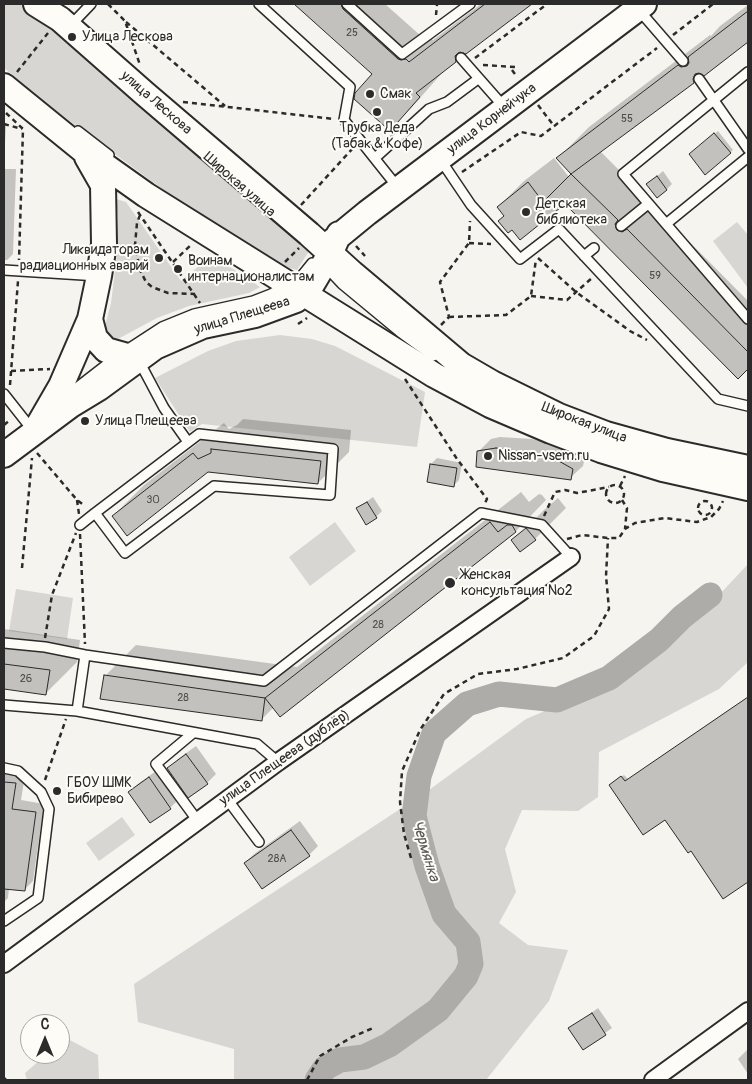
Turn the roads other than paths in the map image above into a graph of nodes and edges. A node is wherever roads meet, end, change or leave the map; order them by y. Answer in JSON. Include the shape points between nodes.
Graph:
{"nodes":[{"id":1,"x":36,"y":4,"type":"edge"},
{"id":2,"x":91,"y":4,"type":"edge"},
{"id":3,"x":259,"y":4,"type":"edge"},
{"id":4,"x":347,"y":4,"type":"edge"},
{"id":5,"x":470,"y":4,"type":"edge"},
{"id":6,"x":641,"y":6,"type":"edge"},
{"id":7,"x":60,"y":28,"type":"junction"},
{"id":8,"x":463,"y":61,"type":"road end"},
{"id":9,"x":683,"y":61,"type":"dead end"},
{"id":10,"x":748,"y":72,"type":"edge"},
{"id":11,"x":478,"y":80,"type":"junction"},
{"id":12,"x":699,"y":80,"type":"dead end"},
{"id":13,"x":8,"y":81,"type":"edge"},
{"id":14,"x":712,"y":100,"type":"junction"},
{"id":15,"x":505,"y":108,"type":"junction"},
{"id":16,"x":71,"y":126,"type":"dead end"},
{"id":17,"x":748,"y":149,"type":"edge"},
{"id":18,"x":84,"y":151,"type":"junction"},
{"id":19,"x":748,"y":157,"type":"edge"},
{"id":20,"x":375,"y":158,"type":"junction"},
{"id":21,"x":440,"y":158,"type":"junction"},
{"id":22,"x":116,"y":160,"type":"dead end"},
{"id":23,"x":399,"y":189,"type":"junction"},
{"id":24,"x":161,"y":193,"type":"dead end"},
{"id":25,"x":648,"y":204,"type":"junction"},
{"id":26,"x":666,"y":224,"type":"junction"},
{"id":27,"x":621,"y":226,"type":"dead end"},
{"id":28,"x":594,"y":248,"type":"dead end"},
{"id":29,"x":326,"y":250,"type":"junction"},
{"id":30,"x":584,"y":256,"type":"junction"},
{"id":31,"x":4,"y":270,"type":"edge"},
{"id":32,"x":99,"y":276,"type":"junction"},
{"id":33,"x":301,"y":283,"type":"junction"},
{"id":34,"x":90,"y":319,"type":"junction"},
{"id":35,"x":748,"y":319,"type":"edge"},
{"id":36,"x":388,"y":334,"type":"dead end"},
{"id":37,"x":436,"y":335,"type":"joint"},
{"id":38,"x":128,"y":357,"type":"junction"},
{"id":39,"x":439,"y":370,"type":"junction"},
{"id":40,"x":4,"y":394,"type":"edge"},
{"id":41,"x":497,"y":396,"type":"dead end"},
{"id":42,"x":513,"y":404,"type":"dead end"},
{"id":43,"x":748,"y":406,"type":"edge"},
{"id":44,"x":48,"y":409,"type":"junction"},
{"id":45,"x":188,"y":442,"type":"junction"},
{"id":46,"x":33,"y":445,"type":"junction"},
{"id":47,"x":4,"y":455,"type":"edge"},
{"id":48,"x":748,"y":468,"type":"edge"},
{"id":49,"x":748,"y":478,"type":"edge"},
{"id":50,"x":748,"y":488,"type":"edge"},
{"id":51,"x":95,"y":513,"type":"junction"},
{"id":52,"x":80,"y":525,"type":"road end"},
{"id":53,"x":571,"y":557,"type":"joint"},
{"id":54,"x":4,"y":643,"type":"edge"},
{"id":55,"x":85,"y":655,"type":"junction"},
{"id":56,"x":4,"y":705,"type":"edge"},
{"id":57,"x":77,"y":711,"type":"junction"},
{"id":58,"x":193,"y":733,"type":"junction"},
{"id":59,"x":278,"y":762,"type":"junction"},
{"id":60,"x":4,"y":768,"type":"edge"},
{"id":61,"x":227,"y":799,"type":"junction"},
{"id":62,"x":197,"y":820,"type":"junction"},
{"id":63,"x":259,"y":842,"type":"dead end"},
{"id":64,"x":4,"y":921,"type":"edge"},
{"id":65,"x":4,"y":964,"type":"edge"},
{"id":66,"x":748,"y":1011,"type":"edge"},
{"id":67,"x":653,"y":1080,"type":"edge"}],
"edges":[{"from":1,"to":7,"type":"main road","name":"улица Лескова"},
{"from":1,"to":29,"type":"lane","name":"Широкая улица","via":[[44,18]]},
{"from":2,"to":7,"type":"lane"},
{"from":3,"to":20,"type":"lane","via":[[350,87],[344,120]]},
{"from":4,"to":5,"type":"lane","via":[[402,54],[438,33]]},
{"from":6,"to":9,"type":"lane"},
{"from":6,"to":15,"type":"main road","name":"улица Корнейчука"},
{"from":7,"to":29,"type":"main road","name":"улица Лескова"},
{"from":8,"to":11,"type":"lane"},
{"from":10,"to":14,"type":"lane"},
{"from":11,"to":15,"type":"lane"},
{"from":11,"to":20,"type":"lane","via":[[447,102],[429,109]]},
{"from":12,"to":14,"type":"lane"},
{"from":13,"to":18,"type":"main road"},
{"from":14,"to":17,"type":"lane"},
{"from":14,"to":25,"type":"lane","via":[[623,174]]},
{"from":15,"to":21,"type":"main road","name":"улица Корнейчука"},
{"from":16,"to":22,"type":"lane"},
{"from":18,"to":32,"type":"main road","name":"улица Плещеева","via":[[103,185],[104,244]]},
{"from":18,"to":33,"type":"main road","via":[[146,195]]},
{"from":19,"to":26,"type":"lane"},
{"from":20,"to":23,"type":"lane"},
{"from":21,"to":23,"type":"main road","name":"улица Корнейчука"},
{"from":21,"to":30,"type":"lane","via":[[472,204],[520,260],[559,229]]},
{"from":23,"to":29,"type":"main road","name":"улица Корнейчука"},
{"from":24,"to":33,"type":"lane"},
{"from":25,"to":26,"type":"lane"},
{"from":25,"to":27,"type":"lane"},
{"from":26,"to":35,"type":"lane"},
{"from":28,"to":30,"type":"lane"},
{"from":29,"to":33,"type":"main road"},
{"from":29,"to":37,"type":"main road","name":"улица Лескова"},
{"from":29,"to":39,"type":"lane","name":"Широкая улица","via":[[334,277]]},
{"from":30,"to":43,"type":"lane","via":[[718,399]]},
{"from":31,"to":32,"type":"lane"},
{"from":32,"to":34,"type":"main road","name":"улица Плещеева"},
{"from":33,"to":38,"type":"main road","name":"улица Плещеева","via":[[296,300],[255,315],[196,329]]},
{"from":33,"to":39,"type":"main road"},
{"from":34,"to":38,"type":"main road","via":[[99,344],[106,350]]},
{"from":34,"to":44,"type":"main road","name":"улица Плещеева"},
{"from":36,"to":39,"type":"lane","name":"Широкая улица"},
{"from":37,"to":48,"type":"main road","name":"Широкая улица","via":[[461,365],[559,416],[606,434],[667,451]]},
{"from":38,"to":44,"type":"lane"},
{"from":38,"to":45,"type":"lane"},
{"from":38,"to":46,"type":"main road","name":"улица Плещеева","via":[[99,388],[71,404]]},
{"from":39,"to":41,"type":"lane","name":"Широкая улица"},
{"from":39,"to":50,"type":"main road","name":"Широкая улица","via":[[490,405],[551,431],[663,469]]},
{"from":40,"to":46,"type":"lane"},
{"from":42,"to":49,"type":"lane","name":"Широкая улица","via":[[603,442]]},
{"from":44,"to":46,"type":"main road","name":"улица Плещеева"},
{"from":45,"to":51,"type":"lane"},
{"from":45,"to":51,"type":"lane","via":[[199,434],[333,449],[330,495],[214,486],[125,553]]},
{"from":46,"to":47,"type":"main road","name":"улица Плещеева"},
{"from":51,"to":52,"type":"lane"},
{"from":53,"to":55,"type":"lane","via":[[542,525],[481,513],[264,681]]},
{"from":53,"to":59,"type":"street","name":"улица Плещеева (дублёр)"},
{"from":54,"to":55,"type":"lane","via":[[45,646]]},
{"from":55,"to":57,"type":"lane"},
{"from":56,"to":57,"type":"lane"},
{"from":57,"to":58,"type":"lane"},
{"from":58,"to":59,"type":"lane","via":[[257,744]]},
{"from":58,"to":62,"type":"lane","via":[[156,764]]},
{"from":59,"to":61,"type":"street","name":"улица Плещеева (дублёр)"},
{"from":60,"to":64,"type":"lane","via":[[18,771],[40,792],[50,809],[38,898]]},
{"from":61,"to":62,"type":"street","name":"улица Плещеева (дублёр)"},
{"from":61,"to":63,"type":"lane"},
{"from":62,"to":65,"type":"street","name":"улица Плещеева (дублёр)"},
{"from":66,"to":67,"type":"street"}]}
